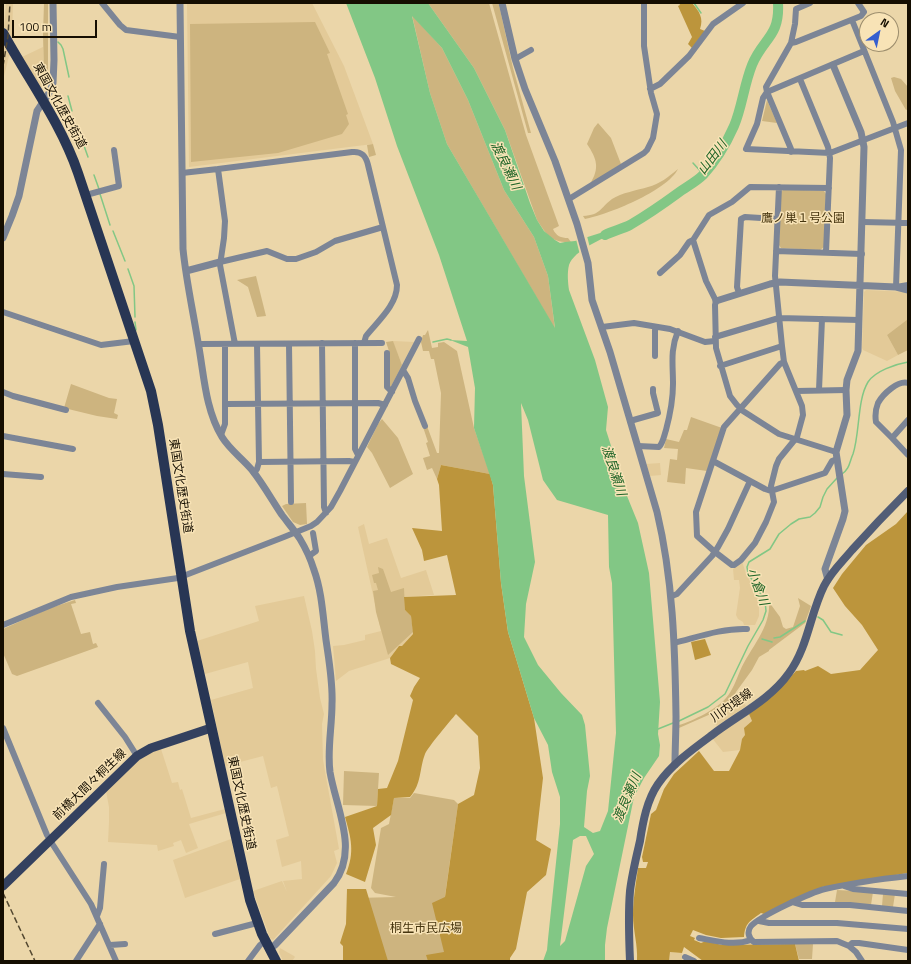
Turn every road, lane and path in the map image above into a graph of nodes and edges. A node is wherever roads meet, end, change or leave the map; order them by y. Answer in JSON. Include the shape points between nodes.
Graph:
{"nodes":[{"id":1,"x":53,"y":3,"type":"edge"},
{"id":2,"x":102,"y":3,"type":"edge"},
{"id":3,"x":180,"y":3,"type":"edge"},
{"id":4,"x":502,"y":3,"type":"edge"},
{"id":5,"x":644,"y":3,"type":"edge"},
{"id":6,"x":743,"y":3,"type":"edge"},
{"id":7,"x":810,"y":3,"type":"edge"},
{"id":8,"x":858,"y":3,"type":"edge"},
{"id":9,"x":852,"y":20,"type":"junction"},
{"id":10,"x":3,"y":33,"type":"edge"},
{"id":11,"x":180,"y":37,"type":"junction"},
{"id":12,"x":859,"y":38,"type":"edge"},
{"id":13,"x":791,"y":43,"type":"junction"},
{"id":14,"x":531,"y":50,"type":"dead end"},
{"id":15,"x":862,"y":52,"type":"edge"},
{"id":16,"x":864,"y":52,"type":"edge"},
{"id":17,"x":515,"y":59,"type":"junction"},
{"id":18,"x":833,"y":65,"type":"junction"},
{"id":19,"x":800,"y":79,"type":"junction"},
{"id":20,"x":650,"y":89,"type":"junction"},
{"id":21,"x":767,"y":92,"type":"junction"},
{"id":22,"x":42,"y":101,"type":"junction"},
{"id":23,"x":908,"y":123,"type":"edge"},
{"id":24,"x":895,"y":128,"type":"junction"},
{"id":25,"x":864,"y":141,"type":"junction"},
{"id":26,"x":114,"y":150,"type":"dead end"},
{"id":27,"x":791,"y":152,"type":"junction"},
{"id":28,"x":830,"y":153,"type":"junction"},
{"id":29,"x":218,"y":169,"type":"junction"},
{"id":30,"x":182,"y":172,"type":"junction"},
{"id":31,"x":779,"y":187,"type":"junction"},
{"id":32,"x":829,"y":188,"type":"junction"},
{"id":33,"x":86,"y":195,"type":"junction"},
{"id":34,"x":569,"y":199,"type":"junction"},
{"id":35,"x":777,"y":219,"type":"junction"},
{"id":36,"x":862,"y":222,"type":"junction"},
{"id":37,"x":898,"y":223,"type":"junction"},
{"id":38,"x":908,"y":223,"type":"edge"},
{"id":39,"x":383,"y":227,"type":"junction"},
{"id":40,"x":3,"y":238,"type":"edge"},
{"id":41,"x":693,"y":240,"type":"junction"},
{"id":42,"x":776,"y":250,"type":"junction"},
{"id":43,"x":826,"y":252,"type":"junction"},
{"id":44,"x":862,"y":254,"type":"junction"},
{"id":45,"x":220,"y":262,"type":"junction"},
{"id":46,"x":186,"y":271,"type":"junction"},
{"id":47,"x":660,"y":273,"type":"dead end"},
{"id":48,"x":775,"y":283,"type":"junction"},
{"id":49,"x":861,"y":285,"type":"junction"},
{"id":50,"x":908,"y":285,"type":"edge"},
{"id":51,"x":896,"y":287,"type":"junction"},
{"id":52,"x":908,"y":290,"type":"edge"},
{"id":53,"x":739,"y":293,"type":"junction"},
{"id":54,"x":716,"y":301,"type":"junction"},
{"id":55,"x":3,"y":312,"type":"edge"},
{"id":56,"x":779,"y":318,"type":"junction"},
{"id":57,"x":822,"y":319,"type":"junction"},
{"id":58,"x":860,"y":320,"type":"junction"},
{"id":59,"x":602,"y":327,"type":"junction"},
{"id":60,"x":655,"y":327,"type":"junction"},
{"id":61,"x":678,"y":331,"type":"junction"},
{"id":62,"x":419,"y":339,"type":"dead end"},
{"id":63,"x":715,"y":339,"type":"junction"},
{"id":64,"x":134,"y":341,"type":"junction"},
{"id":65,"x":322,"y":343,"type":"junction"},
{"id":66,"x":354,"y":343,"type":"junction"},
{"id":67,"x":364,"y":343,"type":"junction"},
{"id":68,"x":382,"y":343,"type":"dead end"},
{"id":69,"x":199,"y":344,"type":"junction"},
{"id":70,"x":225,"y":344,"type":"junction"},
{"id":71,"x":235,"y":344,"type":"junction"},
{"id":72,"x":257,"y":344,"type":"junction"},
{"id":73,"x":289,"y":344,"type":"junction"},
{"id":74,"x":782,"y":346,"type":"junction"},
{"id":75,"x":387,"y":353,"type":"dead end"},
{"id":76,"x":655,"y":356,"type":"dead end"},
{"id":77,"x":784,"y":362,"type":"junction"},
{"id":78,"x":720,"y":366,"type":"junction"},
{"id":79,"x":403,"y":370,"type":"junction"},
{"id":80,"x":908,"y":384,"type":"edge"},
{"id":81,"x":653,"y":389,"type":"dead end"},
{"id":82,"x":820,"y":390,"type":"junction"},
{"id":83,"x":846,"y":390,"type":"junction"},
{"id":84,"x":797,"y":391,"type":"junction"},
{"id":85,"x":3,"y":392,"type":"edge"},
{"id":86,"x":392,"y":392,"type":"junction"},
{"id":87,"x":290,"y":403,"type":"junction"},
{"id":88,"x":323,"y":403,"type":"junction"},
{"id":89,"x":355,"y":403,"type":"junction"},
{"id":90,"x":226,"y":404,"type":"junction"},
{"id":91,"x":258,"y":404,"type":"junction"},
{"id":92,"x":385,"y":406,"type":"junction"},
{"id":93,"x":740,"y":408,"type":"junction"},
{"id":94,"x":66,"y":410,"type":"dead end"},
{"id":95,"x":630,"y":420,"type":"junction"},
{"id":96,"x":908,"y":420,"type":"edge"},
{"id":97,"x":425,"y":426,"type":"dead end"},
{"id":98,"x":221,"y":435,"type":"junction"},
{"id":99,"x":3,"y":436,"type":"edge"},
{"id":100,"x":892,"y":438,"type":"junction"},
{"id":101,"x":795,"y":440,"type":"junction"},
{"id":102,"x":638,"y":446,"type":"junction"},
{"id":103,"x":74,"y":449,"type":"dead end"},
{"id":104,"x":358,"y":455,"type":"junction"},
{"id":105,"x":908,"y":455,"type":"edge"},
{"id":106,"x":836,"y":456,"type":"junction"},
{"id":107,"x":323,"y":461,"type":"junction"},
{"id":108,"x":712,"y":461,"type":"junction"},
{"id":109,"x":259,"y":462,"type":"junction"},
{"id":110,"x":291,"y":462,"type":"junction"},
{"id":111,"x":354,"y":462,"type":"junction"},
{"id":112,"x":254,"y":472,"type":"junction"},
{"id":113,"x":3,"y":474,"type":"edge"},
{"id":114,"x":41,"y":477,"type":"dead end"},
{"id":115,"x":750,"y":481,"type":"junction"},
{"id":116,"x":908,"y":491,"type":"edge"},
{"id":117,"x":771,"y":492,"type":"junction"},
{"id":118,"x":291,"y":502,"type":"dead end"},
{"id":119,"x":326,"y":513,"type":"junction"},
{"id":120,"x":296,"y":533,"type":"junction"},
{"id":121,"x":313,"y":533,"type":"dead end"},
{"id":122,"x":715,"y":552,"type":"junction"},
{"id":123,"x":309,"y":556,"type":"junction"},
{"id":124,"x":181,"y":577,"type":"junction"},
{"id":125,"x":828,"y":580,"type":"junction"},
{"id":126,"x":672,"y":596,"type":"junction"},
{"id":127,"x":3,"y":625,"type":"edge"},
{"id":128,"x":747,"y":628,"type":"dead end"},
{"id":129,"x":674,"y":643,"type":"junction"},
{"id":130,"x":98,"y":703,"type":"dead end"},
{"id":131,"x":3,"y":728,"type":"edge"},
{"id":132,"x":212,"y":728,"type":"junction"},
{"id":133,"x":137,"y":756,"type":"junction"},
{"id":134,"x":675,"y":765,"type":"junction"},
{"id":135,"x":50,"y":841,"type":"junction"},
{"id":136,"x":104,"y":864,"type":"dead end"},
{"id":137,"x":908,"y":876,"type":"edge"},
{"id":138,"x":3,"y":886,"type":"edge"},
{"id":139,"x":842,"y":886,"type":"junction"},
{"id":140,"x":908,"y":894,"type":"edge"},
{"id":141,"x":792,"y":902,"type":"junction"},
{"id":142,"x":908,"y":912,"type":"edge"},
{"id":143,"x":97,"y":916,"type":"junction"},
{"id":144,"x":758,"y":921,"type":"junction"},
{"id":145,"x":257,"y":922,"type":"junction"},
{"id":146,"x":100,"y":924,"type":"junction"},
{"id":147,"x":908,"y":929,"type":"edge"},
{"id":148,"x":215,"y":934,"type":"dead end"},
{"id":149,"x":699,"y":938,"type":"dead end"},
{"id":150,"x":752,"y":940,"type":"junction"},
{"id":151,"x":125,"y":944,"type":"dead end"},
{"id":152,"x":110,"y":945,"type":"junction"},
{"id":153,"x":267,"y":945,"type":"junction"},
{"id":154,"x":849,"y":946,"type":"junction"},
{"id":155,"x":908,"y":950,"type":"edge"},
{"id":156,"x":685,"y":957,"type":"dead end"},
{"id":157,"x":76,"y":961,"type":"edge"},
{"id":158,"x":116,"y":961,"type":"edge"},
{"id":159,"x":248,"y":961,"type":"edge"},
{"id":160,"x":276,"y":961,"type":"edge"},
{"id":161,"x":630,"y":961,"type":"edge"},
{"id":162,"x":694,"y":961,"type":"edge"},
{"id":163,"x":862,"y":961,"type":"edge"}],
"edges":[{"from":1,"to":22,"type":"street","via":[[54,77],[52,88]]},
{"from":2,"to":11,"type":"street","via":[[126,30]]},
{"from":3,"to":11,"type":"street"},
{"from":4,"to":17,"type":"street"},
{"from":5,"to":20,"type":"street","via":[[644,46]]},
{"from":6,"to":20,"type":"street","via":[[713,24],[689,56],[660,84]]},
{"from":7,"to":13,"type":"street","via":[[796,9],[796,24]]},
{"from":8,"to":9,"type":"street","via":[[864,13]]},
{"from":9,"to":12,"type":"street"},
{"from":9,"to":13,"type":"street"},
{"from":10,"to":22,"type":"highway","name":"東国文化歴史街道","via":[[12,43]]},
{"from":11,"to":30,"type":"street"},
{"from":13,"to":21,"type":"street","via":[[767,83]]},
{"from":14,"to":17,"type":"street"},
{"from":15,"to":18,"type":"street"},
{"from":16,"to":24,"type":"street"},
{"from":17,"to":34,"type":"street"},
{"from":18,"to":19,"type":"street"},
{"from":18,"to":25,"type":"street"},
{"from":19,"to":21,"type":"street"},
{"from":19,"to":28,"type":"street"},
{"from":20,"to":34,"type":"street","via":[[657,118],[653,138],[647,150]]},
{"from":21,"to":27,"type":"street"},
{"from":21,"to":27,"type":"street","via":[[746,149]]},
{"from":22,"to":33,"type":"highway","name":"東国文化歴史街道","via":[[68,146]]},
{"from":22,"to":40,"type":"street","via":[[37,111],[19,196]]},
{"from":23,"to":24,"type":"street"},
{"from":24,"to":25,"type":"street"},
{"from":24,"to":37,"type":"street","via":[[901,152]]},
{"from":25,"to":28,"type":"street"},
{"from":25,"to":36,"type":"street"},
{"from":26,"to":33,"type":"street","via":[[119,186]]},
{"from":27,"to":28,"type":"street"},
{"from":28,"to":32,"type":"street"},
{"from":29,"to":30,"type":"street"},
{"from":29,"to":39,"type":"street","via":[[360,152],[368,162]]},
{"from":29,"to":45,"type":"street","via":[[225,221]]},
{"from":30,"to":46,"type":"street","via":[[183,249]]},
{"from":31,"to":32,"type":"street"},
{"from":31,"to":35,"type":"street"},
{"from":31,"to":41,"type":"street","via":[[750,187],[732,202],[709,214]]},
{"from":32,"to":43,"type":"street"},
{"from":33,"to":64,"type":"highway","name":"東国文化歴史街道"},
{"from":34,"to":59,"type":"street","via":[[588,263],[592,300]]},
{"from":35,"to":42,"type":"street"},
{"from":35,"to":53,"type":"street","via":[[741,219],[737,287]]},
{"from":36,"to":37,"type":"street"},
{"from":36,"to":44,"type":"street"},
{"from":37,"to":38,"type":"street"},
{"from":37,"to":51,"type":"street"},
{"from":39,"to":45,"type":"street","via":[[335,241],[316,252],[296,259],[287,259],[273,252],[264,251]]},
{"from":39,"to":67,"type":"street","via":[[397,290],[393,302],[366,336]]},
{"from":41,"to":47,"type":"street"},
{"from":41,"to":54,"type":"street","via":[[706,281]]},
{"from":42,"to":43,"type":"street"},
{"from":42,"to":48,"type":"street"},
{"from":43,"to":44,"type":"street"},
{"from":44,"to":49,"type":"street"},
{"from":45,"to":46,"type":"street"},
{"from":45,"to":71,"type":"street"},
{"from":46,"to":69,"type":"street"},
{"from":48,"to":49,"type":"street"},
{"from":48,"to":53,"type":"street"},
{"from":48,"to":56,"type":"street"},
{"from":49,"to":51,"type":"street"},
{"from":49,"to":58,"type":"street"},
{"from":50,"to":51,"type":"street"},
{"from":51,"to":52,"type":"street"},
{"from":53,"to":54,"type":"street"},
{"from":54,"to":63,"type":"street"},
{"from":55,"to":64,"type":"street","via":[[96,344]]},
{"from":56,"to":57,"type":"street"},
{"from":56,"to":63,"type":"street"},
{"from":56,"to":74,"type":"street"},
{"from":57,"to":58,"type":"street"},
{"from":57,"to":82,"type":"street"},
{"from":58,"to":83,"type":"street","via":[[858,351],[848,376]]},
{"from":59,"to":60,"type":"street","via":[[634,323]]},
{"from":59,"to":95,"type":"street"},
{"from":60,"to":61,"type":"street"},
{"from":60,"to":76,"type":"street"},
{"from":61,"to":63,"type":"street","via":[[705,342]]},
{"from":61,"to":102,"type":"street","via":[[672,358],[672,395],[662,442],[657,447]]},
{"from":62,"to":79,"type":"street"},
{"from":63,"to":78,"type":"street"},
{"from":64,"to":124,"type":"highway","name":"東国文化歴史街道","via":[[156,410]]},
{"from":65,"to":66,"type":"street"},
{"from":65,"to":73,"type":"street"},
{"from":65,"to":88,"type":"street"},
{"from":66,"to":67,"type":"street"},
{"from":66,"to":89,"type":"street"},
{"from":67,"to":68,"type":"street"},
{"from":69,"to":70,"type":"street"},
{"from":69,"to":98,"type":"street","via":[[208,398]]},
{"from":70,"to":71,"type":"street"},
{"from":70,"to":90,"type":"street"},
{"from":71,"to":72,"type":"street"},
{"from":72,"to":73,"type":"street"},
{"from":72,"to":91,"type":"street"},
{"from":73,"to":87,"type":"street"},
{"from":74,"to":77,"type":"street"},
{"from":74,"to":78,"type":"street"},
{"from":75,"to":86,"type":"street","via":[[388,387]]},
{"from":77,"to":84,"type":"street"},
{"from":77,"to":93,"type":"street"},
{"from":78,"to":93,"type":"street","via":[[730,396]]},
{"from":79,"to":86,"type":"street"},
{"from":79,"to":97,"type":"street"},
{"from":80,"to":100,"type":"street","via":[[903,382],[894,386],[878,404],[876,422]]},
{"from":81,"to":95,"type":"street","via":[[658,413]]},
{"from":82,"to":83,"type":"street"},
{"from":82,"to":84,"type":"street"},
{"from":83,"to":106,"type":"street","via":[[847,415]]},
{"from":84,"to":101,"type":"street","via":[[803,415]]},
{"from":85,"to":94,"type":"street"},
{"from":86,"to":92,"type":"street"},
{"from":87,"to":88,"type":"street"},
{"from":87,"to":91,"type":"street"},
{"from":87,"to":110,"type":"street"},
{"from":88,"to":89,"type":"street"},
{"from":88,"to":107,"type":"street"},
{"from":89,"to":92,"type":"street","via":[[378,403]]},
{"from":89,"to":104,"type":"street","via":[[355,449]]},
{"from":90,"to":91,"type":"street"},
{"from":90,"to":98,"type":"street","via":[[225,427]]},
{"from":91,"to":109,"type":"street"},
{"from":92,"to":104,"type":"street"},
{"from":93,"to":101,"type":"street","via":[[775,433]]},
{"from":93,"to":108,"type":"street","via":[[724,428]]},
{"from":95,"to":102,"type":"street"},
{"from":96,"to":100,"type":"street"},
{"from":98,"to":112,"type":"street"},
{"from":99,"to":103,"type":"street"},
{"from":100,"to":105,"type":"street"},
{"from":101,"to":106,"type":"street"},
{"from":101,"to":117,"type":"street","via":[[777,462]]},
{"from":102,"to":126,"type":"street","via":[[662,532]]},
{"from":104,"to":111,"type":"street"},
{"from":106,"to":117,"type":"street","via":[[825,473]]},
{"from":106,"to":125,"type":"street","via":[[845,511],[825,569]]},
{"from":107,"to":110,"type":"street"},
{"from":107,"to":111,"type":"street"},
{"from":107,"to":119,"type":"street"},
{"from":108,"to":115,"type":"street"},
{"from":108,"to":122,"type":"street","via":[[696,516],[697,536]]},
{"from":109,"to":110,"type":"street"},
{"from":109,"to":112,"type":"street"},
{"from":110,"to":118,"type":"street"},
{"from":111,"to":119,"type":"street"},
{"from":112,"to":120,"type":"street"},
{"from":113,"to":114,"type":"street"},
{"from":115,"to":117,"type":"street"},
{"from":115,"to":122,"type":"street"},
{"from":116,"to":125,"type":"main road","name":"川内堤線","via":[[870,530]]},
{"from":117,"to":122,"type":"street","via":[[774,502],[766,522],[755,543],[741,560],[730,564]]},
{"from":119,"to":120,"type":"street","via":[[311,526]]},
{"from":120,"to":123,"type":"street"},
{"from":120,"to":124,"type":"street"},
{"from":121,"to":123,"type":"street","via":[[316,551]]},
{"from":122,"to":126,"type":"street","via":[[677,594]]},
{"from":123,"to":153,"type":"street","via":[[318,585],[332,690],[330,770],[346,855],[334,883],[275,945]]},
{"from":124,"to":127,"type":"street","via":[[71,597]]},
{"from":124,"to":132,"type":"highway","name":"東国文化歴史街道","via":[[190,631]]},
{"from":125,"to":134,"type":"main road","name":"川内堤線","via":[[819,598],[800,654],[784,679],[755,705]]},
{"from":126,"to":129,"type":"street"},
{"from":128,"to":129,"type":"street","via":[[714,632]]},
{"from":129,"to":134,"type":"street"},
{"from":130,"to":133,"type":"street"},
{"from":131,"to":135,"type":"street"},
{"from":132,"to":133,"type":"main road","name":"前橋大間々桐生線","via":[[151,748]]},
{"from":132,"to":145,"type":"highway","name":"東国文化歴史街道","via":[[243,872]]},
{"from":133,"to":135,"type":"main road","name":"前橋大間々桐生線"},
{"from":134,"to":161,"type":"main road","name":"川内堤線","via":[[654,791],[643,825],[630,890]]},
{"from":135,"to":138,"type":"main road","name":"前橋大間々桐生線"},
{"from":135,"to":143,"type":"street"},
{"from":136,"to":143,"type":"street"},
{"from":137,"to":139,"type":"street"},
{"from":139,"to":140,"type":"street"},
{"from":139,"to":141,"type":"street","via":[[822,890]]},
{"from":141,"to":142,"type":"street","via":[[802,905],[850,905]]},
{"from":141,"to":144,"type":"street"},
{"from":143,"to":146,"type":"street"},
{"from":144,"to":147,"type":"street","via":[[837,923]]},
{"from":144,"to":150,"type":"street","via":[[749,929]]},
{"from":145,"to":148,"type":"street"},
{"from":145,"to":153,"type":"highway","name":"東国文化歴史街道"},
{"from":146,"to":152,"type":"street"},
{"from":146,"to":157,"type":"street"},
{"from":149,"to":150,"type":"street","via":[[719,942]]},
{"from":150,"to":154,"type":"street","via":[[837,941]]},
{"from":151,"to":152,"type":"street"},
{"from":152,"to":158,"type":"street"},
{"from":153,"to":159,"type":"street","via":[[260,945]]},
{"from":153,"to":160,"type":"highway","name":"東国文化歴史街道"},
{"from":154,"to":155,"type":"street","via":[[859,943]]},
{"from":154,"to":163,"type":"street"},
{"from":156,"to":162,"type":"street"}]}
